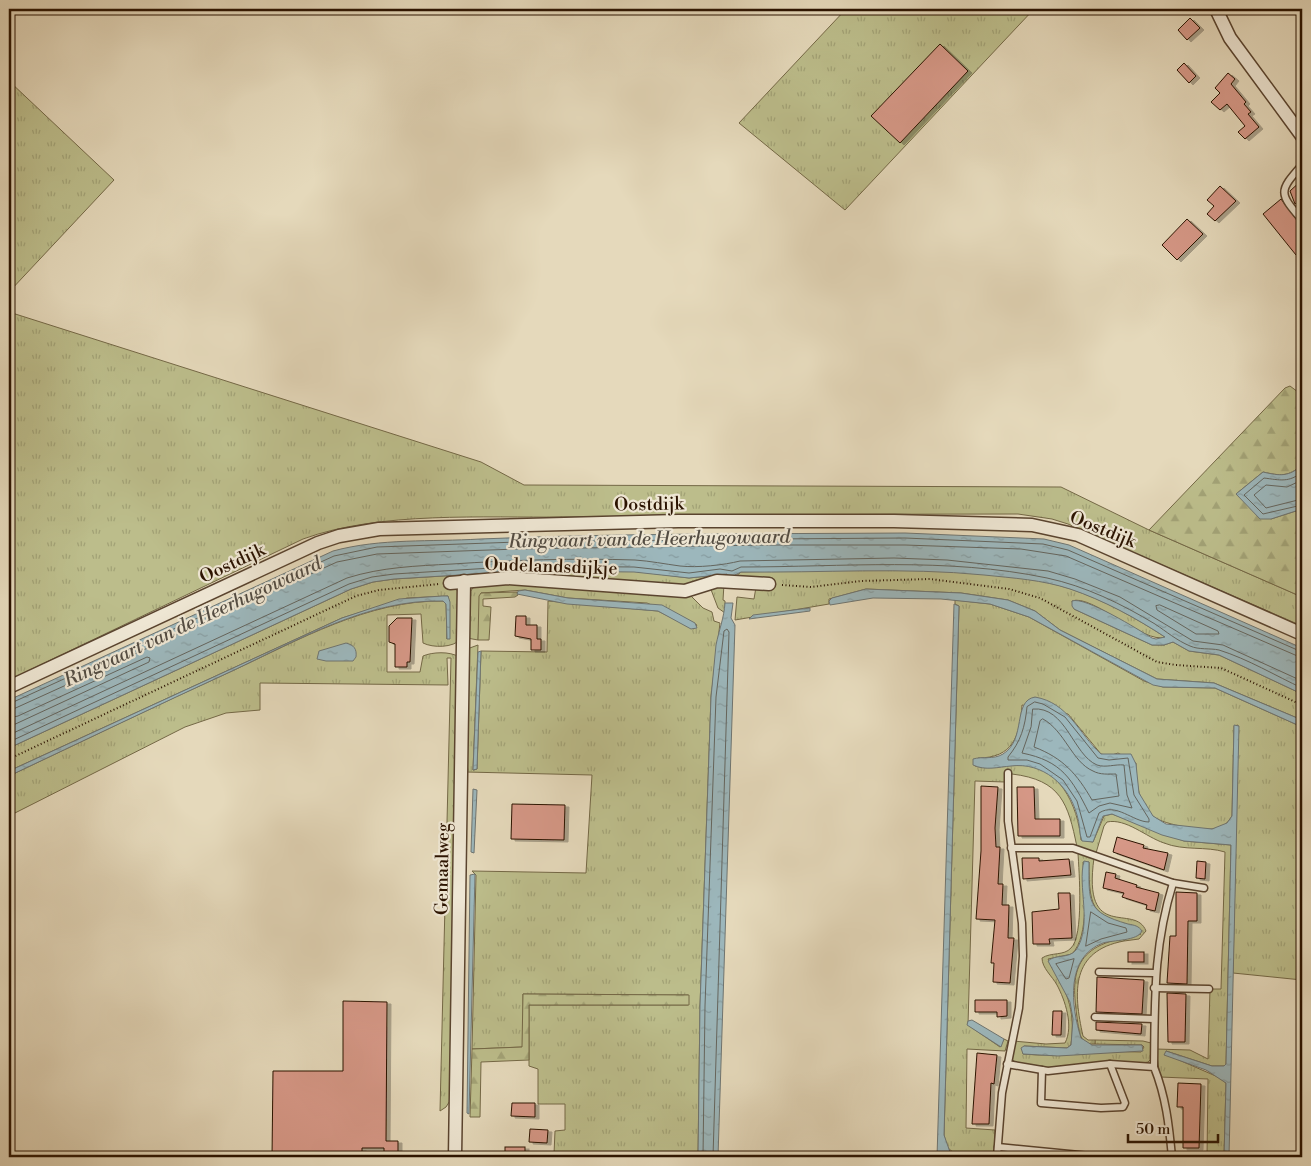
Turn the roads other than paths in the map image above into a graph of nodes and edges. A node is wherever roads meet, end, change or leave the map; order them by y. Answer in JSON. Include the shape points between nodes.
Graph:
{"nodes":[{"id":1,"x":1216,"y":9,"type":"edge"},
{"id":2,"x":1302,"y":136,"type":"edge"},
{"id":3,"x":1302,"y":165,"type":"edge"},
{"id":4,"x":1302,"y":220,"type":"edge"},
{"id":5,"x":464,"y":581,"type":"junction"},
{"id":6,"x":450,"y":582,"type":"road end"},
{"id":7,"x":769,"y":584,"type":"road end"},
{"id":8,"x":1302,"y":634,"type":"edge"},
{"id":9,"x":9,"y":687,"type":"edge"},
{"id":10,"x":1008,"y":773,"type":"dead end"},
{"id":11,"x":1010,"y":848,"type":"junction"},
{"id":12,"x":1173,"y":883,"type":"junction"},
{"id":13,"x":1204,"y":888,"type":"dead end"},
{"id":14,"x":1099,"y":972,"type":"dead end"},
{"id":15,"x":1154,"y":973,"type":"junction"},
{"id":16,"x":1154,"y":988,"type":"junction"},
{"id":17,"x":1209,"y":989,"type":"dead end"},
{"id":18,"x":1095,"y":1018,"type":"dead end"},
{"id":19,"x":1154,"y":1019,"type":"junction"},
{"id":20,"x":1007,"y":1064,"type":"junction"},
{"id":21,"x":1110,"y":1064,"type":"junction"},
{"id":22,"x":1154,"y":1067,"type":"junction"},
{"id":23,"x":1042,"y":1070,"type":"junction"},
{"id":24,"x":998,"y":1147,"type":"junction"},
{"id":25,"x":455,"y":1157,"type":"edge"},
{"id":26,"x":997,"y":1157,"type":"edge"},
{"id":27,"x":1100,"y":1157,"type":"edge"},
{"id":28,"x":1172,"y":1157,"type":"edge"}],
"edges":[{"from":1,"to":2,"type":"street","via":[[1230,38]]},
{"from":3,"to":4,"type":"lane","via":[[1285,184],[1283,193],[1286,202]]},
{"from":5,"to":6,"type":"street","name":"Oudelandsdijkje"},
{"from":5,"to":7,"type":"street","name":"Oudelandsdijkje","via":[[525,579],[684,591],[708,583]]},
{"from":5,"to":25,"type":"street","name":"Gemaalweg"},
{"from":8,"to":9,"type":"street","name":"Oostdijk","via":[[1078,535],[1032,524],[747,520],[399,528],[362,531],[318,543]]},
{"from":10,"to":11,"type":"lane"},
{"from":11,"to":12,"type":"lane","via":[[1072,848]]},
{"from":11,"to":20,"type":"lane","via":[[1022,923],[1023,956],[1019,1008]]},
{"from":12,"to":13,"type":"lane"},
{"from":12,"to":15,"type":"lane","via":[[1162,918]]},
{"from":14,"to":15,"type":"lane"},
{"from":15,"to":16,"type":"lane"},
{"from":16,"to":17,"type":"lane"},
{"from":16,"to":19,"type":"lane"},
{"from":18,"to":19,"type":"lane"},
{"from":19,"to":22,"type":"lane"},
{"from":20,"to":23,"type":"lane"},
{"from":20,"to":24,"type":"lane"},
{"from":21,"to":22,"type":"lane"},
{"from":21,"to":23,"type":"lane"},
{"from":21,"to":23,"type":"lane","via":[[1124,1107],[1041,1103]]},
{"from":22,"to":28,"type":"lane","via":[[1167,1109]]},
{"from":24,"to":26,"type":"lane"},
{"from":24,"to":27,"type":"lane"}]}
